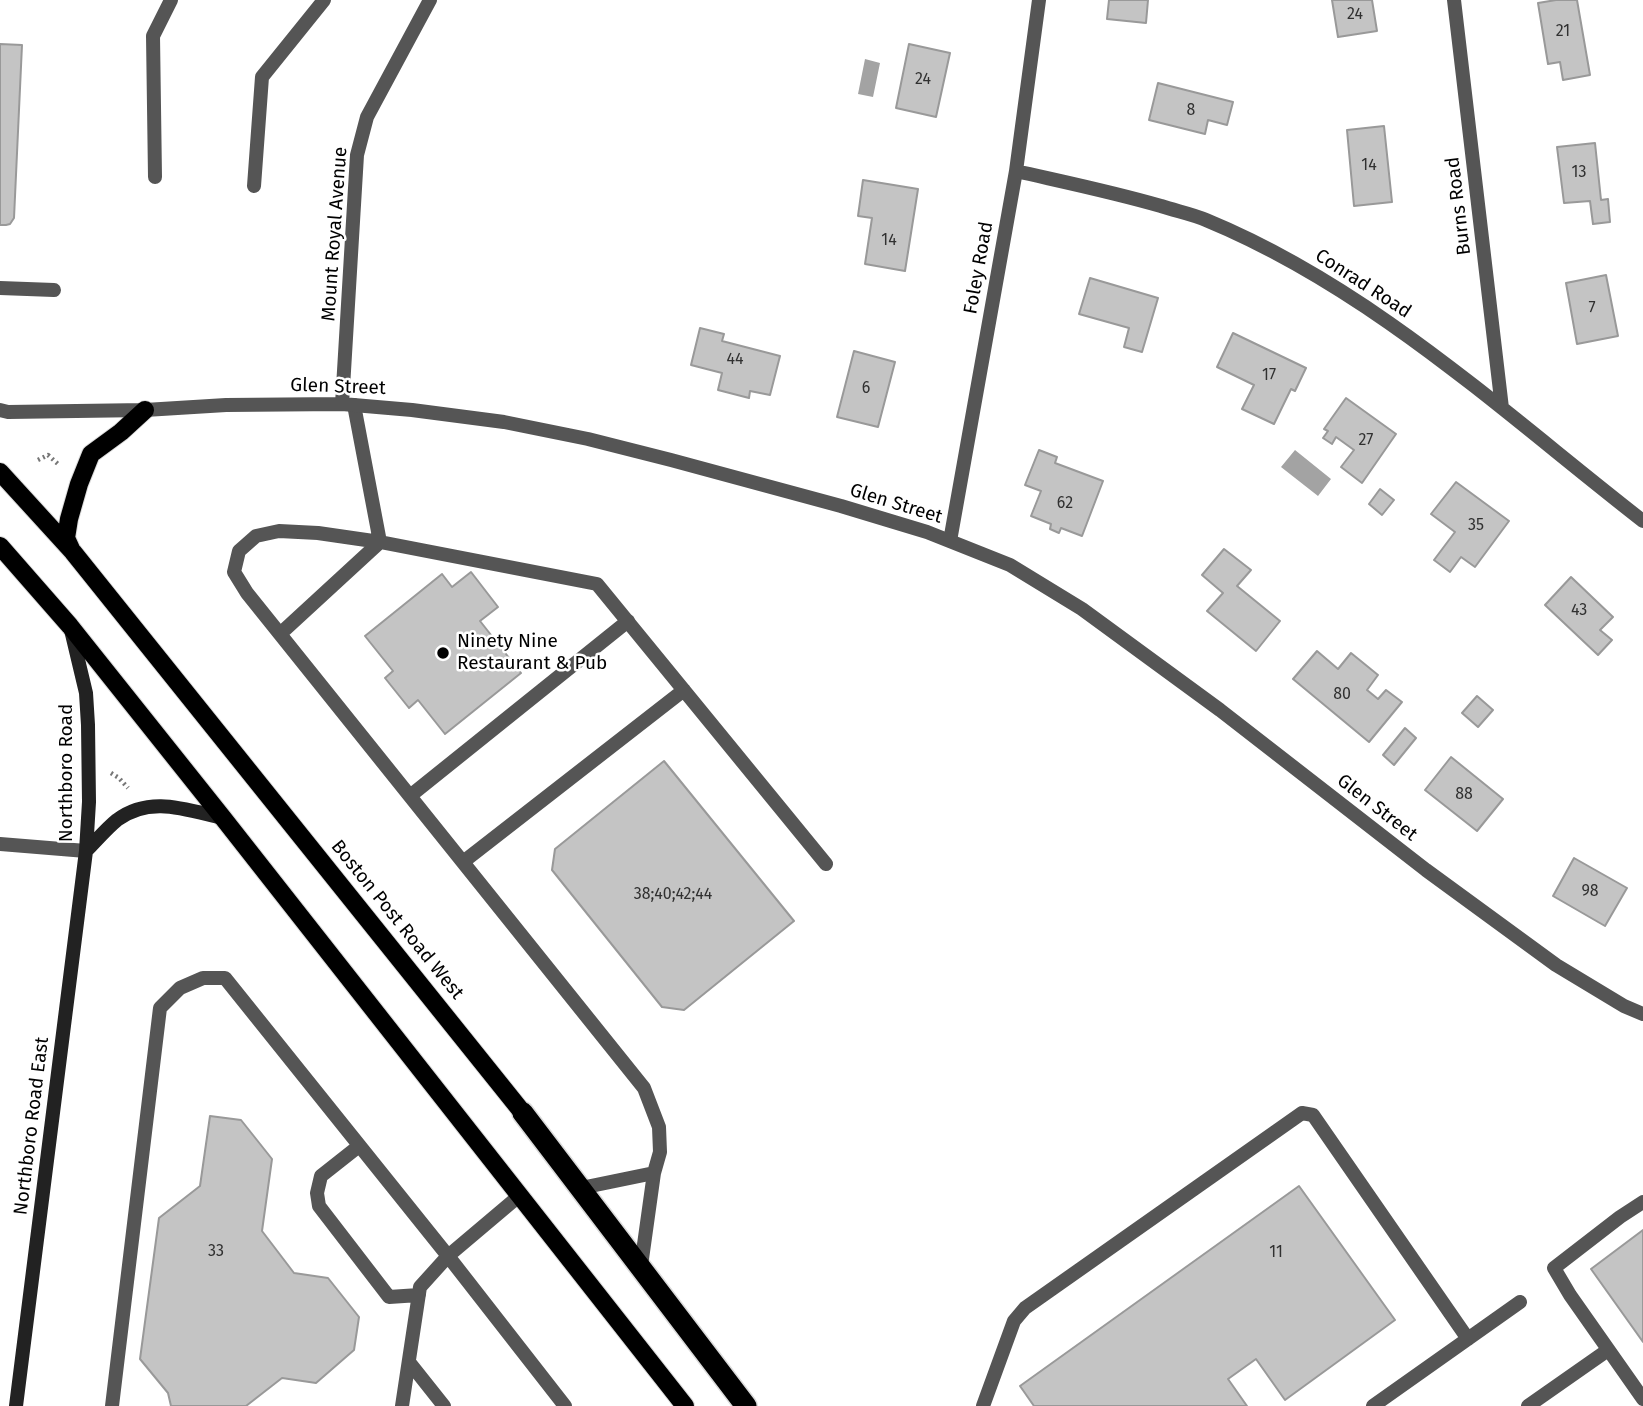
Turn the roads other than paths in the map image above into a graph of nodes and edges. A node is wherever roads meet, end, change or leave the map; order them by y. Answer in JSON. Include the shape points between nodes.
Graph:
{"nodes":[{"id":1,"x":171,"y":0,"type":"edge"},
{"id":2,"x":324,"y":0,"type":"edge"},
{"id":3,"x":430,"y":0,"type":"edge"},
{"id":4,"x":1039,"y":0,"type":"edge"},
{"id":5,"x":1454,"y":0,"type":"edge"},
{"id":6,"x":1016,"y":171,"type":"junction"},
{"id":7,"x":155,"y":177,"type":"dead end"},
{"id":8,"x":254,"y":186,"type":"dead end"},
{"id":9,"x":0,"y":288,"type":"edge"},
{"id":10,"x":54,"y":290,"type":"dead end"},
{"id":11,"x":348,"y":405,"type":"junction"},
{"id":12,"x":1502,"y":408,"type":"junction"},
{"id":13,"x":0,"y":410,"type":"edge"},
{"id":14,"x":145,"y":410,"type":"junction"},
{"id":15,"x":0,"y":472,"type":"edge"},
{"id":16,"x":1643,"y":521,"type":"edge"},
{"id":17,"x":950,"y":541,"type":"junction"},
{"id":18,"x":380,"y":542,"type":"junction"},
{"id":19,"x":0,"y":546,"type":"edge"},
{"id":20,"x":73,"y":552,"type":"junction"},
{"id":21,"x":628,"y":621,"type":"junction"},
{"id":22,"x":70,"y":626,"type":"junction"},
{"id":23,"x":280,"y":634,"type":"junction"},
{"id":24,"x":684,"y":690,"type":"junction"},
{"id":25,"x":410,"y":796,"type":"junction"},
{"id":26,"x":223,"y":818,"type":"junction"},
{"id":27,"x":0,"y":844,"type":"edge"},
{"id":28,"x":86,"y":851,"type":"junction"},
{"id":29,"x":463,"y":862,"type":"junction"},
{"id":30,"x":826,"y":864,"type":"dead end"},
{"id":31,"x":1643,"y":1014,"type":"edge"},
{"id":32,"x":523,"y":1112,"type":"joint"},
{"id":33,"x":359,"y":1146,"type":"junction"},
{"id":34,"x":654,"y":1173,"type":"junction"},
{"id":35,"x":581,"y":1188,"type":"junction"},
{"id":36,"x":519,"y":1196,"type":"junction"},
{"id":37,"x":1643,"y":1202,"type":"edge"},
{"id":38,"x":449,"y":1256,"type":"junction"},
{"id":39,"x":641,"y":1266,"type":"junction"},
{"id":40,"x":419,"y":1295,"type":"junction"},
{"id":41,"x":1520,"y":1302,"type":"dead end"},
{"id":42,"x":1468,"y":1339,"type":"junction"},
{"id":43,"x":1608,"y":1350,"type":"junction"},
{"id":44,"x":409,"y":1362,"type":"junction"},
{"id":45,"x":1643,"y":1399,"type":"edge"},
{"id":46,"x":16,"y":1406,"type":"edge"},
{"id":47,"x":112,"y":1406,"type":"edge"},
{"id":48,"x":402,"y":1406,"type":"edge"},
{"id":49,"x":444,"y":1406,"type":"edge"},
{"id":50,"x":565,"y":1406,"type":"edge"},
{"id":51,"x":685,"y":1406,"type":"edge"},
{"id":52,"x":747,"y":1406,"type":"edge"},
{"id":53,"x":983,"y":1406,"type":"edge"},
{"id":54,"x":1373,"y":1406,"type":"edge"},
{"id":55,"x":1528,"y":1406,"type":"edge"}],
"edges":[{"from":1,"to":7,"type":"street","via":[[153,36]]},
{"from":2,"to":8,"type":"street","via":[[262,77]]},
{"from":3,"to":11,"type":"street","name":"Mount Royal Avenue","via":[[367,117],[357,155]]},
{"from":4,"to":6,"type":"street","name":"Foley Road"},
{"from":5,"to":12,"type":"street","name":"Burns Road"},
{"from":6,"to":12,"type":"street","name":"Conrad Road","via":[[1203,219],[1261,244],[1371,311]]},
{"from":6,"to":17,"type":"street","name":"Foley Road"},
{"from":9,"to":10,"type":"street"},
{"from":11,"to":14,"type":"street","name":"Glen Street"},
{"from":11,"to":17,"type":"street","name":"Glen Street","via":[[504,422],[588,439],[841,506]]},
{"from":11,"to":18,"type":"street","name":"Mount Royal Avenue"},
{"from":12,"to":16,"type":"street","name":"Conrad Road"},
{"from":13,"to":14,"type":"street","name":"Glen Street"},
{"from":14,"to":20,"type":"main road","via":[[91,454],[69,519],[66,538]]},
{"from":15,"to":20,"type":"main road","name":"Boston Post Road West"},
{"from":17,"to":31,"type":"street","name":"Glen Street","via":[[1010,565],[1082,608],[1556,965]]},
{"from":18,"to":21,"type":"street","via":[[597,584]]},
{"from":18,"to":23,"type":"street"},
{"from":18,"to":23,"type":"street","via":[[279,531],[256,536],[239,551],[234,572]]},
{"from":19,"to":22,"type":"main road"},
{"from":20,"to":32,"type":"main road","name":"Boston Post Road West"},
{"from":21,"to":24,"type":"street"},
{"from":21,"to":25,"type":"street"},
{"from":22,"to":26,"type":"main road"},
{"from":22,"to":28,"type":"street","name":"Northboro Road","via":[[86,694]]},
{"from":23,"to":25,"type":"street"},
{"from":24,"to":29,"type":"street"},
{"from":24,"to":30,"type":"street"},
{"from":25,"to":29,"type":"street"},
{"from":26,"to":28,"type":"street","name":"Northboro Road","via":[[172,806],[143,808],[118,820]]},
{"from":26,"to":36,"type":"main road"},
{"from":27,"to":28,"type":"street"},
{"from":28,"to":46,"type":"street","name":"Northboro Road East"},
{"from":29,"to":34,"type":"street","via":[[644,1088],[659,1127],[660,1152]]},
{"from":32,"to":35,"type":"highway","name":"Boston Post Road West"},
{"from":33,"to":38,"type":"street"},
{"from":33,"to":40,"type":"street","via":[[321,1177],[319,1206],[389,1297]]},
{"from":33,"to":47,"type":"street","via":[[225,978],[202,978],[180,988],[160,1008]]},
{"from":34,"to":35,"type":"street"},
{"from":34,"to":39,"type":"street"},
{"from":35,"to":39,"type":"highway","name":"Boston Post Road West"},
{"from":36,"to":38,"type":"street"},
{"from":36,"to":51,"type":"main road"},
{"from":37,"to":43,"type":"street","via":[[1554,1268]]},
{"from":38,"to":40,"type":"street","via":[[420,1287]]},
{"from":38,"to":50,"type":"street"},
{"from":39,"to":52,"type":"highway","name":"Boston Post Road West"},
{"from":40,"to":44,"type":"street"},
{"from":41,"to":42,"type":"street"},
{"from":42,"to":53,"type":"street","via":[[1313,1115],[1302,1113],[1025,1308],[1014,1321]]},
{"from":42,"to":54,"type":"street"},
{"from":43,"to":45,"type":"street"},
{"from":43,"to":55,"type":"street"},
{"from":44,"to":48,"type":"street"},
{"from":44,"to":49,"type":"street"}]}
